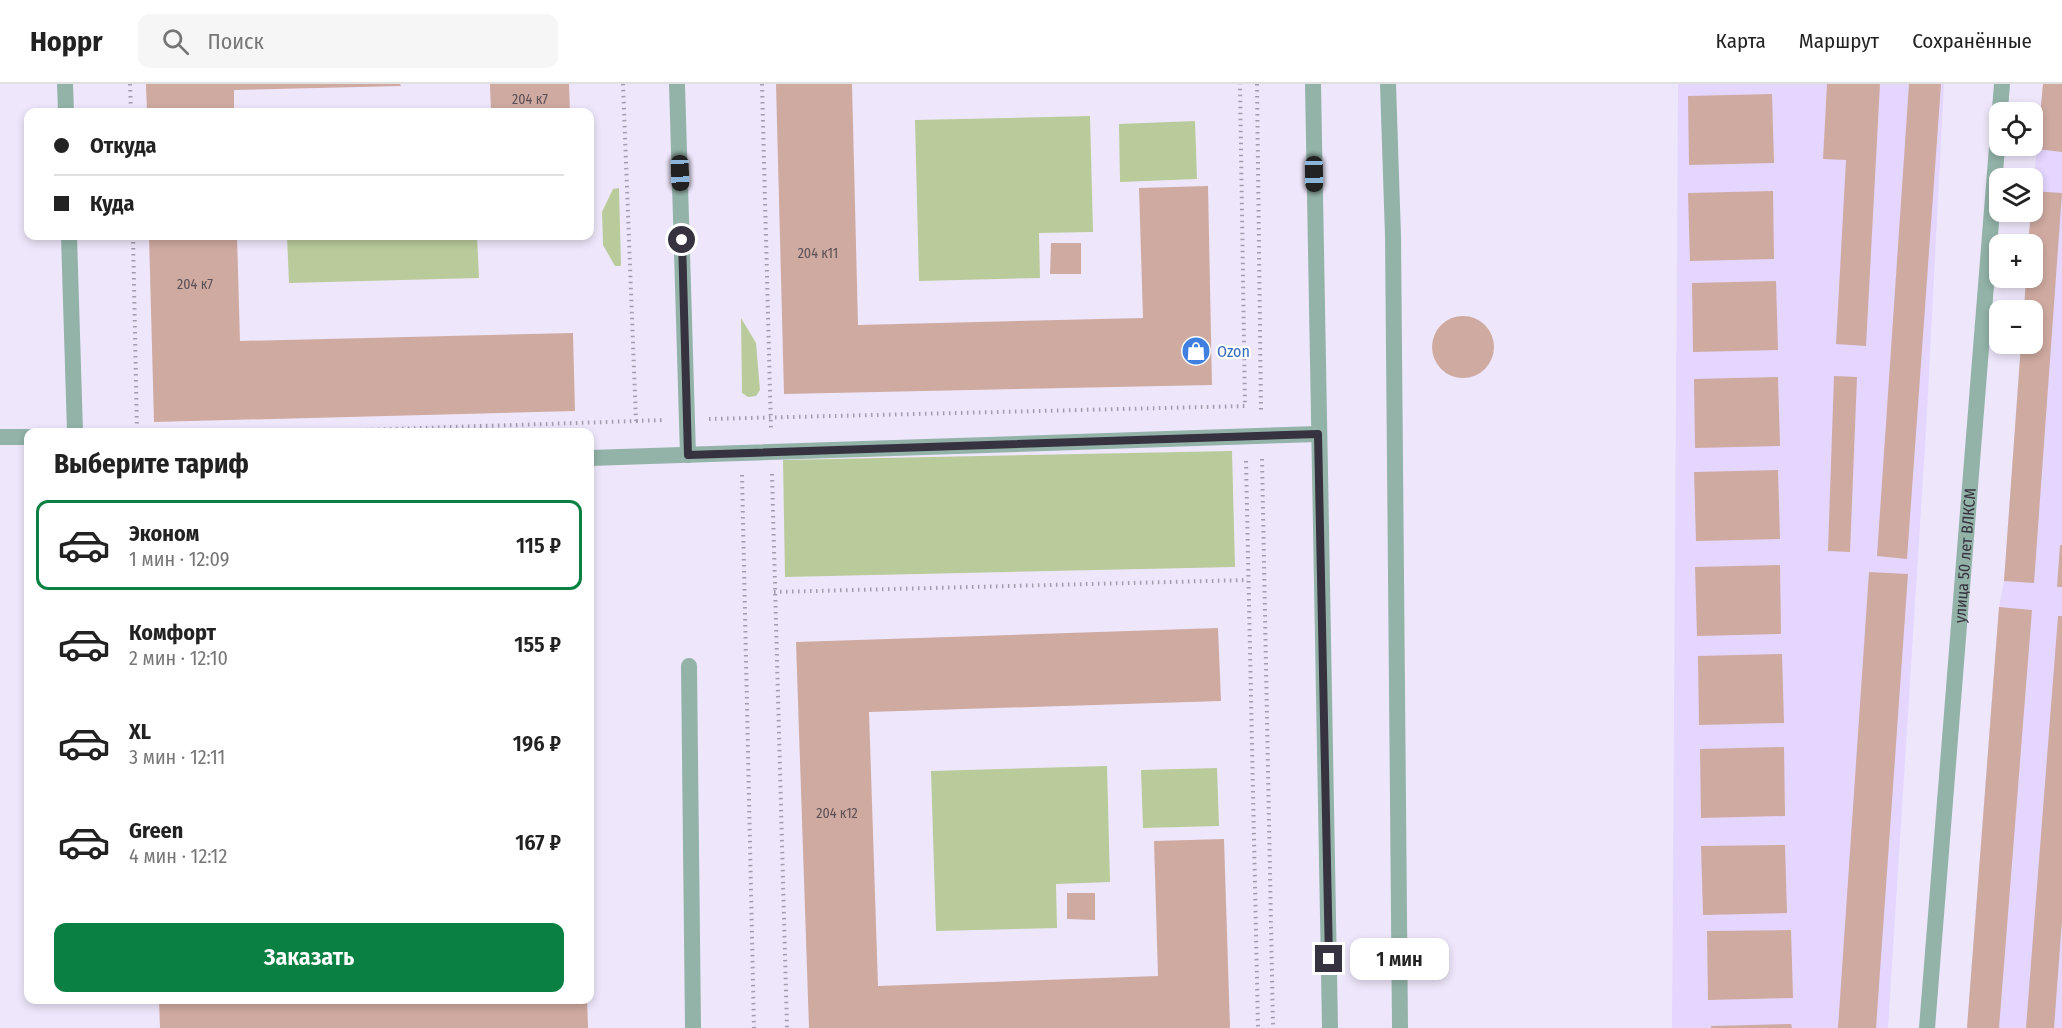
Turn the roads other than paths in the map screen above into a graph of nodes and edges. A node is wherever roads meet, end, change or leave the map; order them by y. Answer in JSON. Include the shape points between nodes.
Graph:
{"nodes":[{"id":1,"x":65,"y":84,"type":"edge"},
{"id":2,"x":677,"y":84,"type":"edge"},
{"id":3,"x":1313,"y":84,"type":"edge"},
{"id":4,"x":1388,"y":84,"type":"edge"},
{"id":5,"x":2002,"y":84,"type":"edge"},
{"id":6,"x":66,"y":108,"type":"edge"},
{"id":7,"x":69,"y":240,"type":"edge"},
{"id":8,"x":75,"y":428,"type":"edge"},
{"id":9,"x":1318,"y":434,"type":"junction"},
{"id":10,"x":0,"y":437,"type":"edge"},
{"id":11,"x":24,"y":437,"type":"edge"},
{"id":12,"x":688,"y":455,"type":"junction"},
{"id":13,"x":594,"y":458,"type":"edge"},
{"id":14,"x":689,"y":666,"type":"dead end"},
{"id":15,"x":693,"y":1028,"type":"edge"},
{"id":16,"x":1330,"y":1028,"type":"edge"},
{"id":17,"x":1400,"y":1028,"type":"edge"},
{"id":18,"x":1927,"y":1028,"type":"edge"}],
"edges":[{"from":1,"to":6,"type":"street"},
{"from":2,"to":12,"type":"street"},
{"from":3,"to":9,"type":"street"},
{"from":4,"to":17,"type":"street"},
{"from":5,"to":18,"type":"street","name":"улица 50 лет ВЛКСМ"},
{"from":7,"to":8,"type":"street"},
{"from":9,"to":12,"type":"street"},
{"from":9,"to":16,"type":"street"},
{"from":10,"to":11,"type":"street"},
{"from":12,"to":13,"type":"street"},
{"from":14,"to":15,"type":"street"}]}
